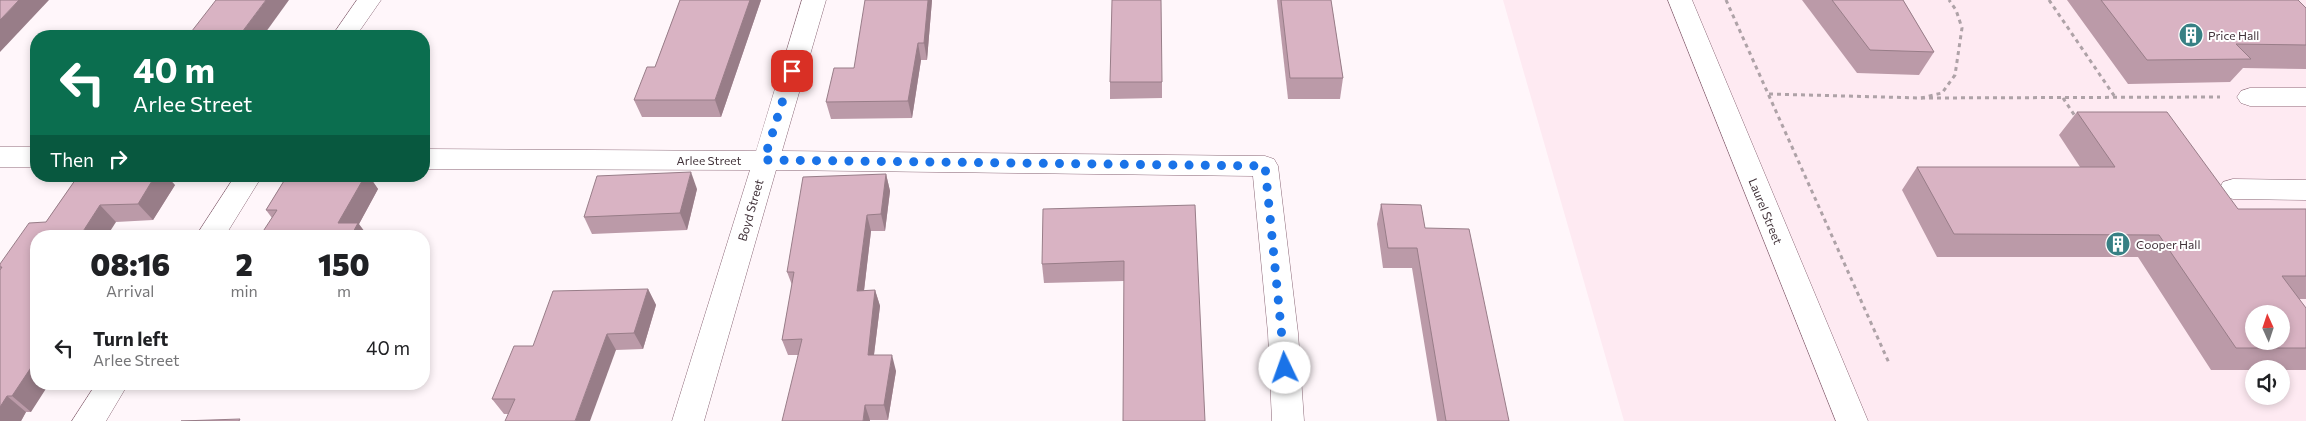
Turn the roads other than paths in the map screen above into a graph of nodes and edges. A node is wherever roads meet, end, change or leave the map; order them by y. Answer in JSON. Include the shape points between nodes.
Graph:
{"nodes":[{"id":1,"x":369,"y":0,"type":"edge"},
{"id":2,"x":814,"y":0,"type":"edge"},
{"id":3,"x":1680,"y":0,"type":"edge"},
{"id":4,"x":348,"y":30,"type":"edge"},
{"id":5,"x":2250,"y":97,"type":"road end"},
{"id":6,"x":2306,"y":97,"type":"edge"},
{"id":7,"x":0,"y":157,"type":"edge"},
{"id":8,"x":30,"y":157,"type":"edge"},
{"id":9,"x":430,"y":159,"type":"edge"},
{"id":10,"x":764,"y":160,"type":"junction"},
{"id":11,"x":245,"y":182,"type":"edge"},
{"id":12,"x":2233,"y":189,"type":"dead end"},
{"id":13,"x":2306,"y":190,"type":"edge"},
{"id":14,"x":214,"y":230,"type":"edge"},
{"id":15,"x":109,"y":390,"type":"edge"},
{"id":16,"x":88,"y":421,"type":"edge"},
{"id":17,"x":688,"y":421,"type":"edge"},
{"id":18,"x":1288,"y":421,"type":"edge"},
{"id":19,"x":1852,"y":421,"type":"edge"}],
"edges":[{"from":1,"to":4,"type":"street"},
{"from":2,"to":10,"type":"street","name":"Boyd Street"},
{"from":3,"to":19,"type":"street","name":"Laurel Street"},
{"from":5,"to":6,"type":"street"},
{"from":7,"to":8,"type":"street"},
{"from":9,"to":10,"type":"street","name":"Arlee Street"},
{"from":10,"to":17,"type":"street","name":"Boyd Street"},
{"from":10,"to":18,"type":"street","name":"Arlee Street","via":[[1265,166],[1283,333]]},
{"from":11,"to":14,"type":"street"},
{"from":12,"to":13,"type":"street"},
{"from":15,"to":16,"type":"street"}]}
